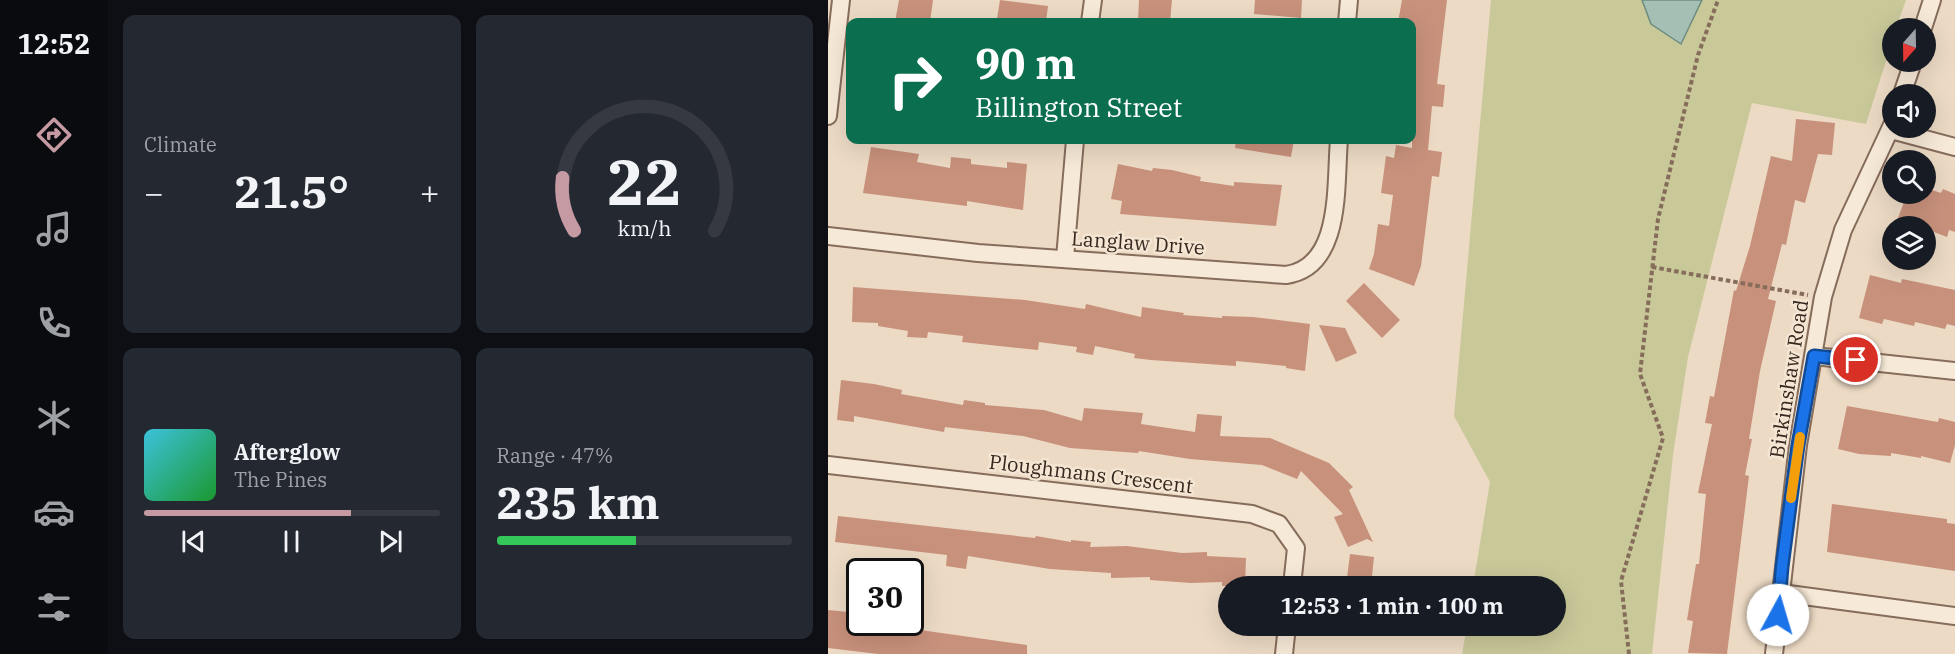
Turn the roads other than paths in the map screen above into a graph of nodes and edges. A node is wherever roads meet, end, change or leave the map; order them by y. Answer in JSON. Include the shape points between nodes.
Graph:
{"nodes":[{"id":1,"x":842,"y":0,"type":"edge"},
{"id":2,"x":1093,"y":0,"type":"edge"},
{"id":3,"x":1348,"y":0,"type":"edge"},
{"id":4,"x":1932,"y":0,"type":"edge"},
{"id":5,"x":1091,"y":18,"type":"edge"},
{"id":6,"x":1347,"y":18,"type":"edge"},
{"id":7,"x":1926,"y":18,"type":"edge"},
{"id":8,"x":828,"y":116,"type":"edge"},
{"id":9,"x":1886,"y":138,"type":"edge"},
{"id":10,"x":1928,"y":138,"type":"edge"},
{"id":11,"x":1074,"y":144,"type":"edge"},
{"id":12,"x":1339,"y":144,"type":"edge"},
{"id":13,"x":1955,"y":147,"type":"edge"},
{"id":14,"x":828,"y":236,"type":"edge"},
{"id":15,"x":1065,"y":258,"type":"junction"},
{"id":16,"x":1814,"y":356,"type":"junction"},
{"id":17,"x":1955,"y":371,"type":"edge"},
{"id":18,"x":828,"y":465,"type":"edge"},
{"id":19,"x":1293,"y":576,"type":"edge"},
{"id":20,"x":1781,"y":593,"type":"junction"},
{"id":21,"x":1955,"y":616,"type":"edge"},
{"id":22,"x":1286,"y":636,"type":"edge"},
{"id":23,"x":1284,"y":654,"type":"edge"},
{"id":24,"x":1774,"y":654,"type":"edge"}],
"edges":[{"from":1,"to":8,"type":"street"},
{"from":2,"to":5,"type":"street"},
{"from":3,"to":6,"type":"street"},
{"from":4,"to":7,"type":"street"},
{"from":9,"to":16,"type":"street","name":"Birkinshaw Road","via":[[1846,222],[1823,297]]},
{"from":10,"to":13,"type":"street"},
{"from":11,"to":15,"type":"street"},
{"from":12,"to":15,"type":"street","name":"Langlaw Drive","via":[[1330,234],[1316,262],[1296,274]]},
{"from":14,"to":15,"type":"street","name":"Langlaw Drive","via":[[978,253]]},
{"from":16,"to":17,"type":"street"},
{"from":16,"to":20,"type":"street","name":"Birkinshaw Road","via":[[1798,445]]},
{"from":18,"to":19,"type":"street","name":"Ploughmans Crescent","via":[[1252,514],[1279,524],[1296,548]]},
{"from":20,"to":21,"type":"street"},
{"from":20,"to":24,"type":"street","name":"Birkinshaw Road"},
{"from":22,"to":23,"type":"street"}]}
